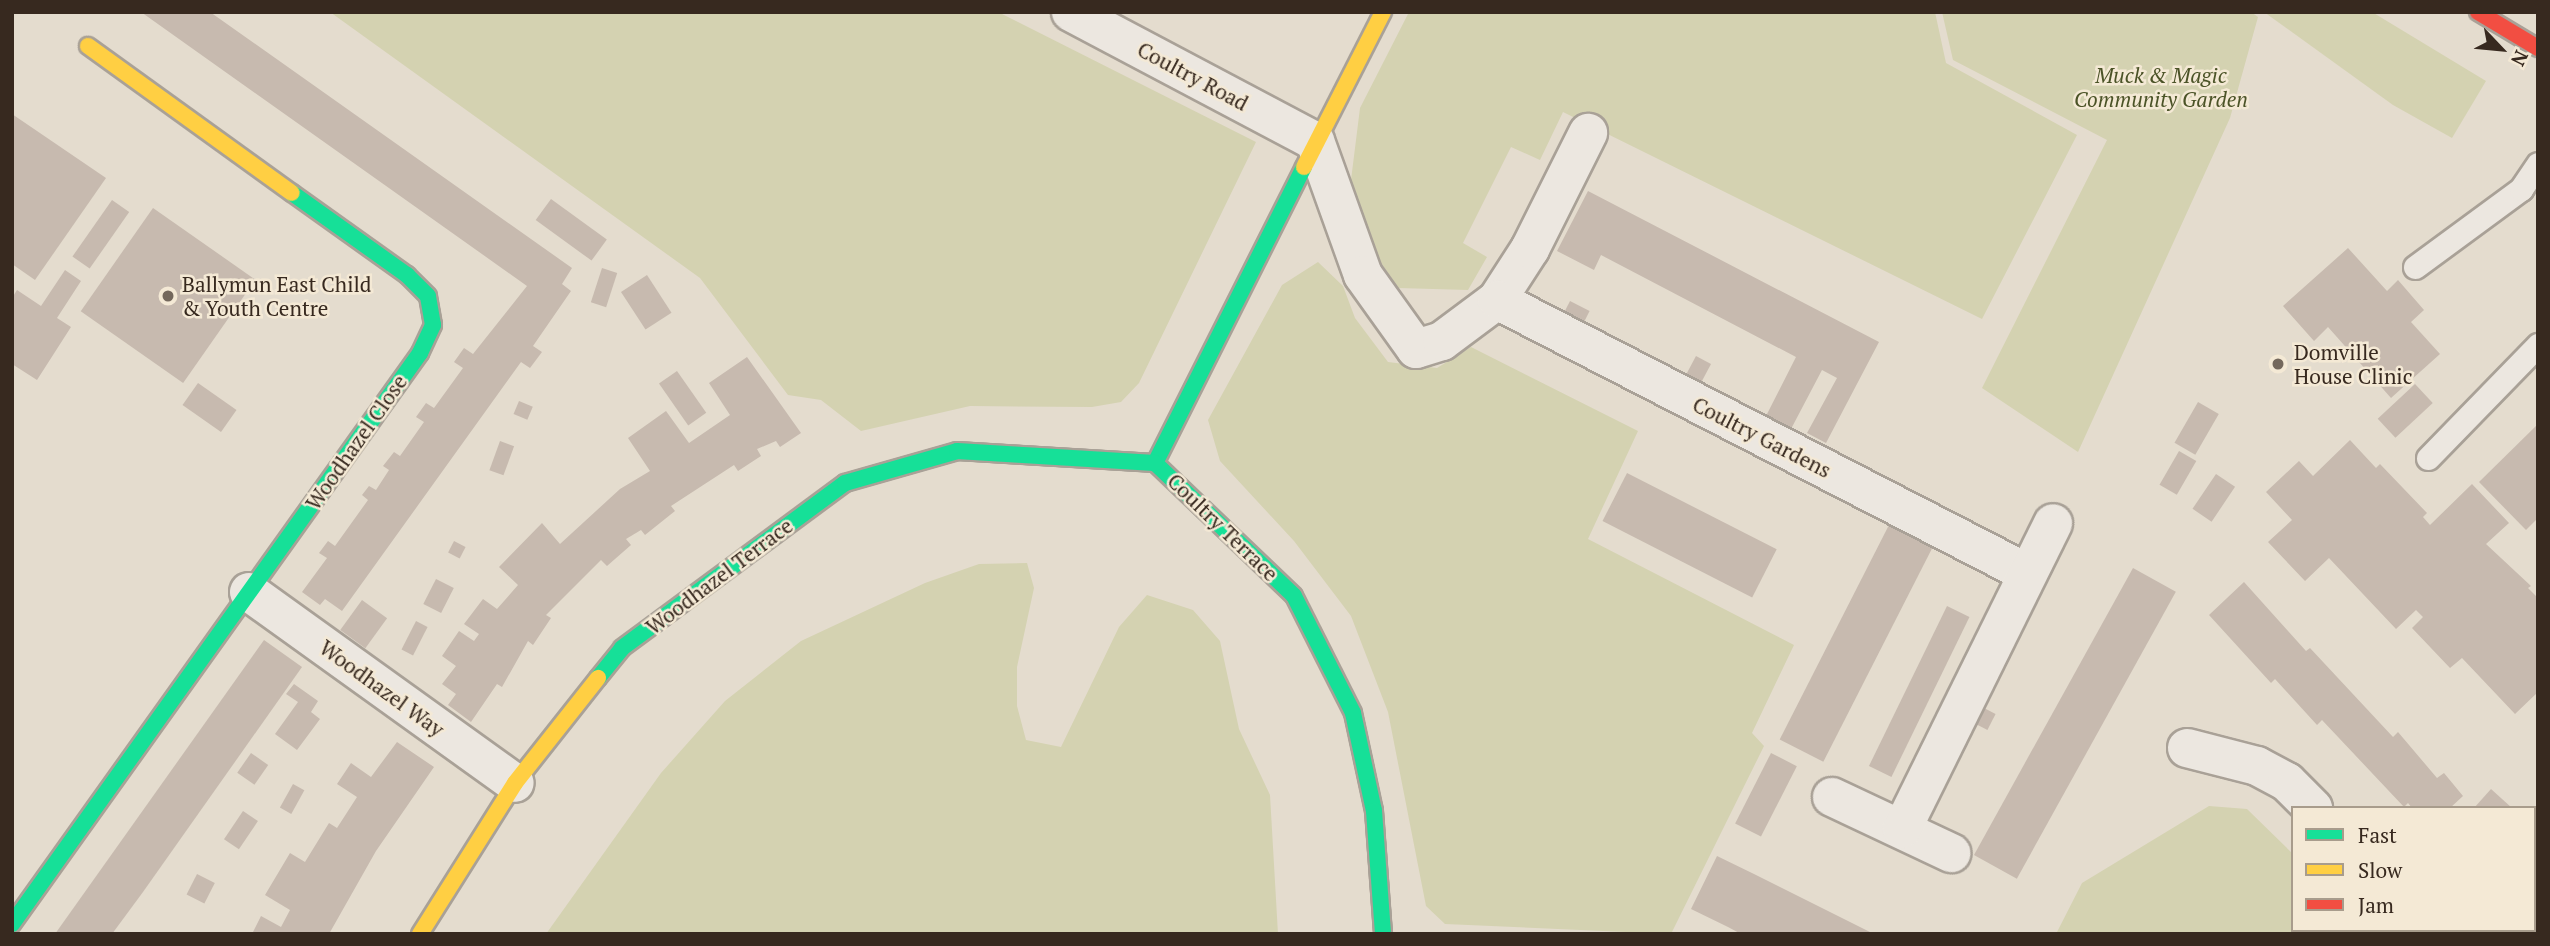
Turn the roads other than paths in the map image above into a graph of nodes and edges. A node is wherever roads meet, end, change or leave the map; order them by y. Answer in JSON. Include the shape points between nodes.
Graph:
{"nodes":[{"id":1,"x":1072,"y":12,"type":"edge"},
{"id":2,"x":1383,"y":12,"type":"edge"},
{"id":3,"x":2478,"y":12,"type":"edge"},
{"id":4,"x":88,"y":46,"type":"dead end"},
{"id":5,"x":2538,"y":48,"type":"edge"},
{"id":6,"x":1588,"y":133,"type":"dead end"},
{"id":7,"x":1315,"y":141,"type":"junction"},
{"id":8,"x":2538,"y":164,"type":"edge"},
{"id":9,"x":2416,"y":267,"type":"dead end"},
{"id":10,"x":1497,"y":300,"type":"junction"},
{"id":11,"x":2538,"y":345,"type":"edge"},
{"id":12,"x":2428,"y":458,"type":"dead end"},
{"id":13,"x":1155,"y":463,"type":"junction"},
{"id":14,"x":2053,"y":523,"type":"dead end"},
{"id":15,"x":2027,"y":573,"type":"junction"},
{"id":16,"x":249,"y":592,"type":"junction"},
{"id":17,"x":2187,"y":748,"type":"dead end"},
{"id":18,"x":515,"y":783,"type":"junction"},
{"id":19,"x":1832,"y":797,"type":"dead end"},
{"id":20,"x":2311,"y":806,"type":"edge"},
{"id":21,"x":1902,"y":829,"type":"junction"},
{"id":22,"x":1951,"y":852,"type":"dead end"},
{"id":23,"x":12,"y":924,"type":"edge"},
{"id":24,"x":420,"y":934,"type":"edge"},
{"id":25,"x":1382,"y":934,"type":"edge"}],
"edges":[{"from":1,"to":7,"type":"street","name":"Coultry Road"},
{"from":2,"to":7,"type":"street","name":"Coultry Terrace"},
{"from":3,"to":5,"type":"street"},
{"from":4,"to":16,"type":"street","name":"Woodhazel Close","via":[[327,215],[428,296],[432,325],[419,353]]},
{"from":6,"to":10,"type":"street","via":[[1530,249]]},
{"from":7,"to":10,"type":"street","via":[[1363,275],[1416,349],[1442,341]]},
{"from":7,"to":13,"type":"street","name":"Coultry Terrace"},
{"from":8,"to":9,"type":"lane","via":[[2521,189]]},
{"from":10,"to":15,"type":"street","name":"Coultry Gardens"},
{"from":11,"to":12,"type":"lane"},
{"from":13,"to":18,"type":"street","name":"Woodhazel Terrace","via":[[957,451],[845,482],[622,649]]},
{"from":13,"to":25,"type":"street","name":"Coultry Terrace","via":[[1294,596],[1353,713],[1374,811]]},
{"from":14,"to":15,"type":"street"},
{"from":15,"to":21,"type":"street"},
{"from":16,"to":18,"type":"street","name":"Woodhazel Way"},
{"from":16,"to":23,"type":"street","name":"Woodhazel Close"},
{"from":17,"to":20,"type":"street","via":[[2257,766],[2287,782]]},
{"from":18,"to":24,"type":"street","name":"Woodhazel Terrace"},
{"from":19,"to":21,"type":"street"},
{"from":21,"to":22,"type":"street"}]}
